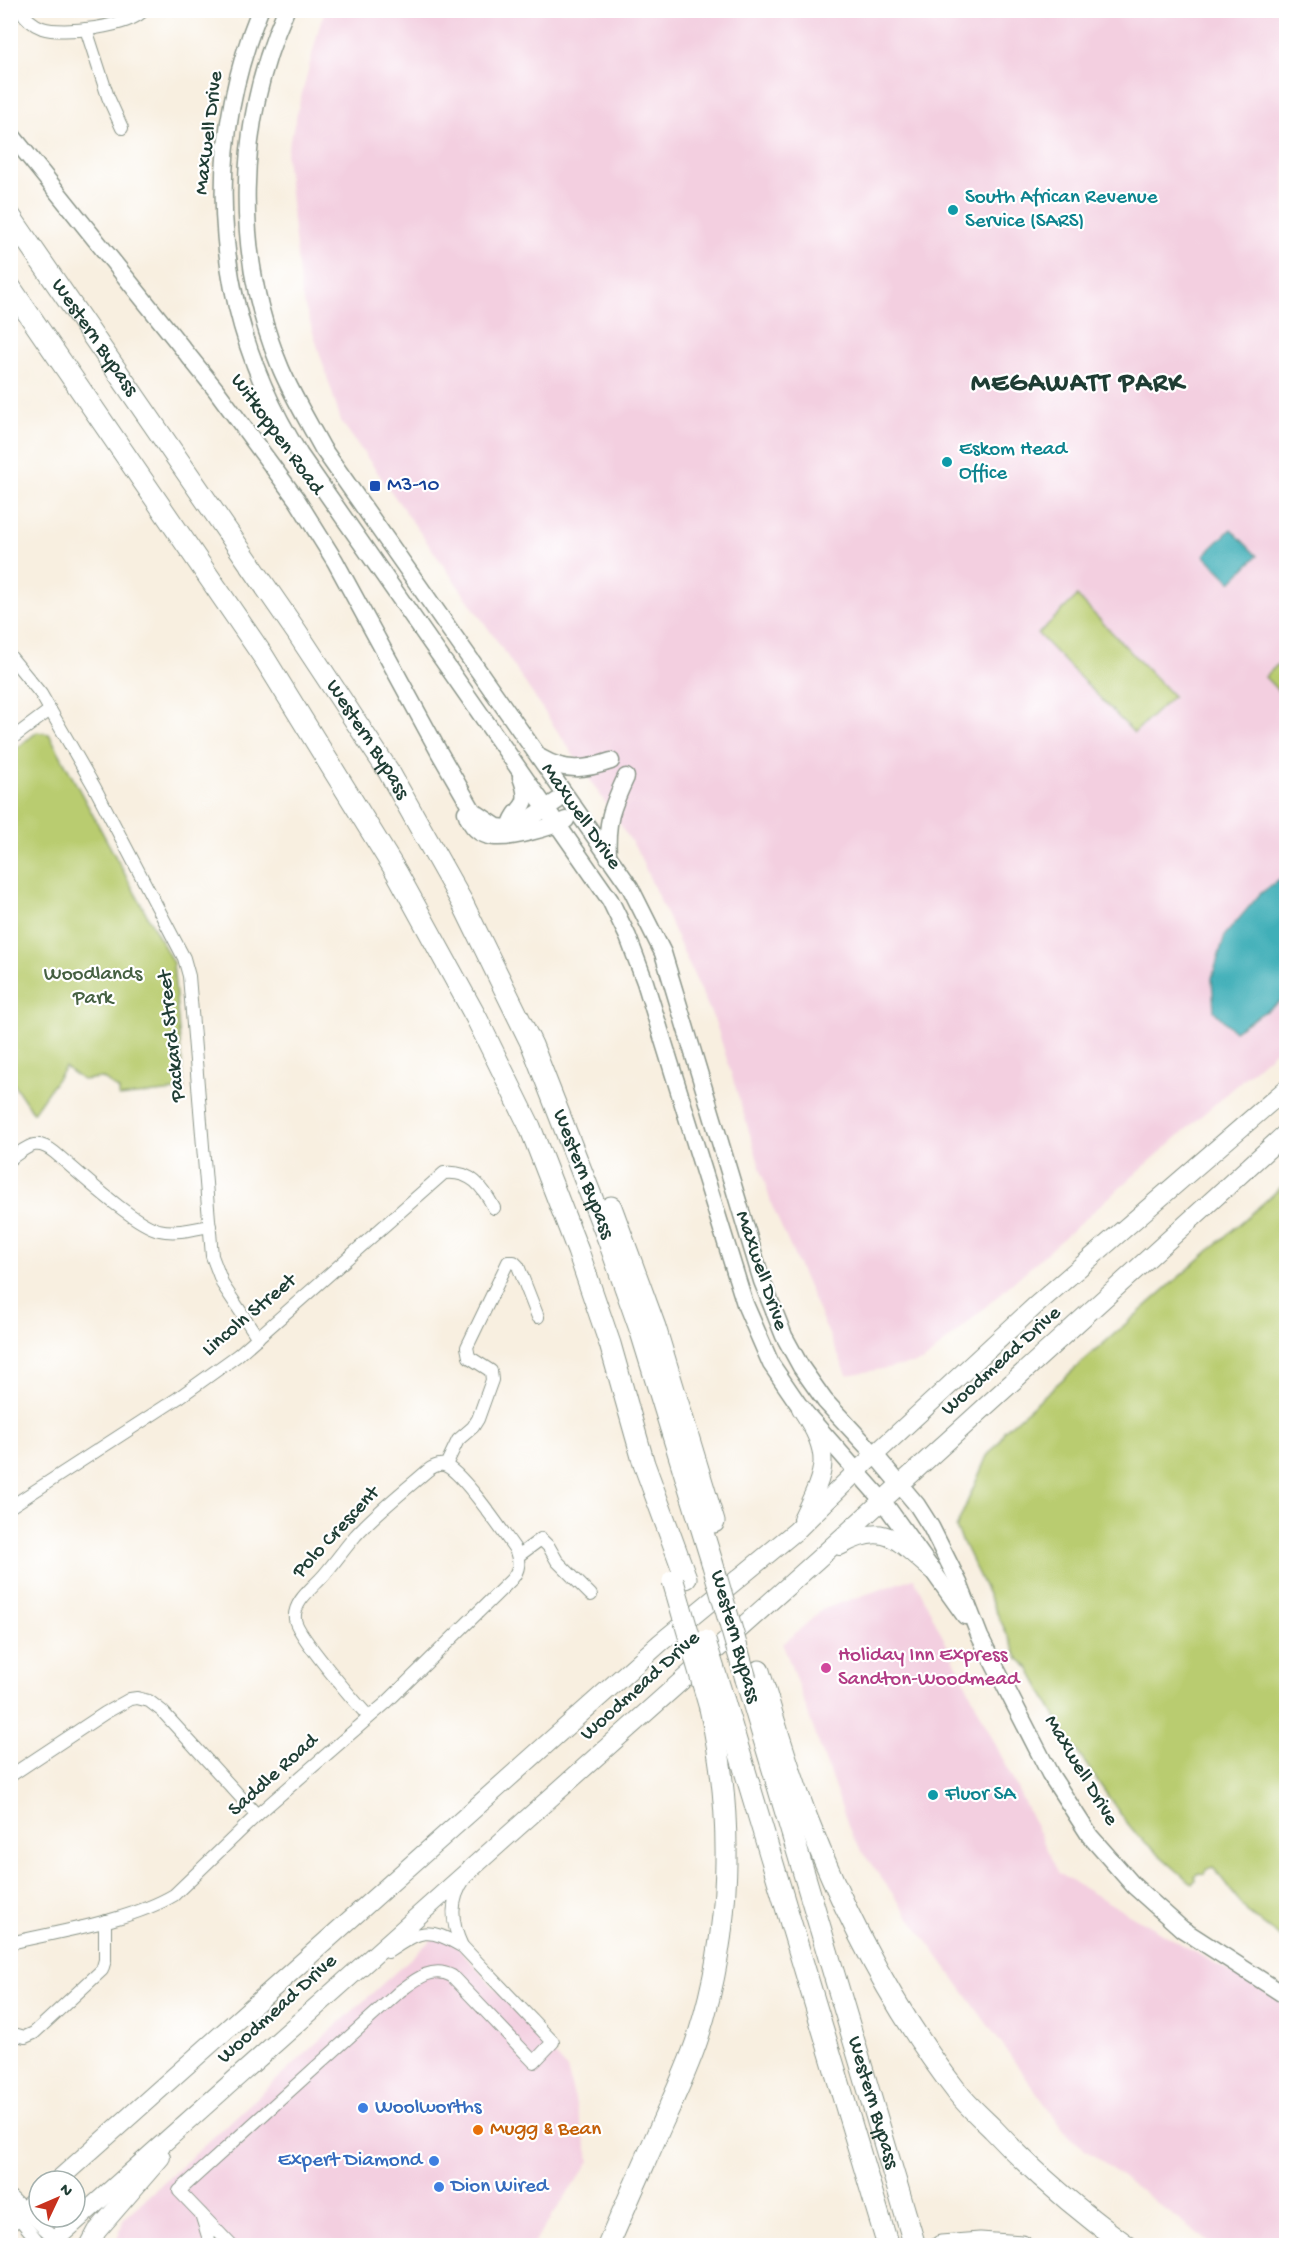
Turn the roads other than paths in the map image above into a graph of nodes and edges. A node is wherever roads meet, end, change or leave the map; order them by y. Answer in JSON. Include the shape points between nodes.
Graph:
{"nodes":[{"id":1,"x":21,"y":10,"type":"edge"},
{"id":2,"x":144,"y":10,"type":"edge"},
{"id":3,"x":260,"y":10,"type":"edge"},
{"id":4,"x":286,"y":10,"type":"edge"},
{"id":5,"x":86,"y":29,"type":"junction"},
{"id":6,"x":122,"y":128,"type":"dead end"},
{"id":7,"x":10,"y":133,"type":"edge"},
{"id":8,"x":10,"y":216,"type":"edge"},
{"id":9,"x":10,"y":287,"type":"edge"},
{"id":10,"x":388,"y":541,"type":"junction"},
{"id":11,"x":368,"y":554,"type":"junction"},
{"id":12,"x":10,"y":656,"type":"edge"},
{"id":13,"x":50,"y":710,"type":"junction"},
{"id":14,"x":10,"y":740,"type":"edge"},
{"id":15,"x":537,"y":756,"type":"junction"},
{"id":16,"x":610,"y":761,"type":"dead end"},
{"id":17,"x":518,"y":766,"type":"junction"},
{"id":18,"x":626,"y":777,"type":"dead end"},
{"id":19,"x":462,"y":793,"type":"junction"},
{"id":20,"x":566,"y":796,"type":"junction"},
{"id":21,"x":548,"y":808,"type":"junction"},
{"id":22,"x":577,"y":814,"type":"junction"},
{"id":23,"x":558,"y":824,"type":"junction"},
{"id":24,"x":510,"y":828,"type":"junction"},
{"id":25,"x":608,"y":858,"type":"junction"},
{"id":26,"x":1287,"y":1089,"type":"edge"},
{"id":27,"x":1287,"y":1133,"type":"edge"},
{"id":28,"x":10,"y":1159,"type":"edge"},
{"id":29,"x":494,"y":1208,"type":"dead end"},
{"id":30,"x":210,"y":1226,"type":"junction"},
{"id":31,"x":538,"y":1317,"type":"dead end"},
{"id":32,"x":258,"y":1338,"type":"junction"},
{"id":33,"x":801,"y":1408,"type":"junction"},
{"id":34,"x":875,"y":1455,"type":"junction"},
{"id":35,"x":446,"y":1466,"type":"junction"},
{"id":36,"x":856,"y":1472,"type":"junction"},
{"id":37,"x":900,"y":1485,"type":"junction"},
{"id":38,"x":882,"y":1500,"type":"junction"},
{"id":39,"x":10,"y":1507,"type":"edge"},
{"id":40,"x":796,"y":1531,"type":"junction"},
{"id":41,"x":518,"y":1560,"type":"junction"},
{"id":42,"x":817,"y":1560,"type":"junction"},
{"id":43,"x":932,"y":1570,"type":"junction"},
{"id":44,"x":591,"y":1595,"type":"dead end"},
{"id":45,"x":980,"y":1637,"type":"junction"},
{"id":46,"x":753,"y":1675,"type":"junction"},
{"id":47,"x":717,"y":1704,"type":"junction"},
{"id":48,"x":369,"y":1717,"type":"junction"},
{"id":49,"x":10,"y":1776,"type":"edge"},
{"id":50,"x":257,"y":1815,"type":"junction"},
{"id":51,"x":472,"y":1866,"type":"junction"},
{"id":52,"x":105,"y":1921,"type":"junction"},
{"id":53,"x":10,"y":1943,"type":"edge"},
{"id":54,"x":463,"y":1947,"type":"junction"},
{"id":55,"x":347,"y":1980,"type":"junction"},
{"id":56,"x":1285,"y":1995,"type":"edge"},
{"id":57,"x":10,"y":2033,"type":"edge"},
{"id":58,"x":682,"y":2079,"type":"junction"},
{"id":59,"x":218,"y":2094,"type":"junction"},
{"id":60,"x":70,"y":2169,"type":"edge"},
{"id":61,"x":10,"y":2196,"type":"edge"},
{"id":62,"x":20,"y":2210,"type":"edge"},
{"id":63,"x":201,"y":2214,"type":"junction"},
{"id":64,"x":911,"y":2217,"type":"junction"},
{"id":65,"x":52,"y":2244,"type":"edge"},
{"id":66,"x":89,"y":2246,"type":"edge"},
{"id":67,"x":211,"y":2246,"type":"edge"},
{"id":68,"x":232,"y":2246,"type":"edge"},
{"id":69,"x":598,"y":2246,"type":"edge"},
{"id":70,"x":608,"y":2246,"type":"edge"},
{"id":71,"x":888,"y":2246,"type":"edge"},
{"id":72,"x":915,"y":2246,"type":"edge"},
{"id":73,"x":926,"y":2246,"type":"edge"},
{"id":74,"x":941,"y":2246,"type":"edge"},
{"id":75,"x":1022,"y":2246,"type":"edge"},
{"id":76,"x":1127,"y":2246,"type":"edge"}],
"edges":[{"from":1,"to":5,"type":"street","via":[[32,24],[43,28]]},
{"from":2,"to":5,"type":"street","via":[[132,20]]},
{"from":3,"to":11,"type":"main road","name":"Maxwell Drive","via":[[240,67],[225,159],[225,240],[233,290],[254,366],[284,431]]},
{"from":4,"to":10,"type":"main road","name":"Maxwell Drive","via":[[270,54],[252,128],[246,220],[252,273],[281,369],[302,411],[323,449]]},
{"from":5,"to":6,"type":"street"},
{"from":7,"to":19,"type":"main road","name":"Witkoppen Road","via":[[216,390],[297,500],[335,561]]},
{"from":8,"to":46,"type":"highway","name":"Western Bypass","bridge":true,"via":[[389,772],[462,902],[532,1045],[608,1239],[718,1560]]},
{"from":9,"to":47,"type":"highway","name":"Western Bypass","bridge":true,"via":[[263,656],[397,873],[477,1019],[530,1127],[578,1251],[610,1344]]},
{"from":10,"to":11,"type":"main road"},
{"from":10,"to":15,"type":"main road","name":"Maxwell Drive"},
{"from":11,"to":17,"type":"main road","name":"Maxwell Drive"},
{"from":12,"to":13,"type":"street","name":"Packard Street"},
{"from":13,"to":14,"type":"street"},
{"from":13,"to":30,"type":"street","name":"Packard Street","via":[[184,958],[189,976]]},
{"from":15,"to":16,"type":"main road","via":[[552,765],[576,769]]},
{"from":15,"to":20,"type":"main road","name":"Maxwell Drive"},
{"from":17,"to":21,"type":"main road","name":"Maxwell Drive"},
{"from":17,"to":24,"type":"main road","via":[[526,796]]},
{"from":18,"to":25,"type":"main road","via":[[608,824]]},
{"from":19,"to":23,"type":"main road","name":"Witkoppen Road","via":[[468,817],[489,837],[515,837]]},
{"from":19,"to":24,"type":"main road","name":"Witkoppen Road","via":[[480,817],[497,827]]},
{"from":20,"to":21,"type":"main road"},
{"from":20,"to":22,"type":"main road","name":"Maxwell Drive"},
{"from":21,"to":23,"type":"main road","name":"Maxwell Drive"},
{"from":21,"to":24,"type":"main road"},
{"from":22,"to":23,"type":"main road","name":"Witkoppen Road"},
{"from":22,"to":25,"type":"main road","name":"Maxwell Drive"},
{"from":23,"to":33,"type":"main road","name":"Maxwell Drive","via":[[610,900],[628,937],[659,1024],[745,1304],[771,1364]]},
{"from":25,"to":34,"type":"main road","name":"Maxwell Drive","via":[[640,904],[663,953],[762,1281],[784,1336],[825,1401]]},
{"from":26,"to":34,"type":"main road","name":"Woodmead Drive","via":[[1035,1306]]},
{"from":27,"to":37,"type":"main road","name":"Woodmead Drive"},
{"from":28,"to":30,"type":"street","via":[[36,1144],[47,1147],[149,1227],[177,1231]]},
{"from":29,"to":32,"type":"street","name":"Lincoln Street","via":[[475,1180],[463,1174],[444,1173]]},
{"from":30,"to":32,"type":"street","name":"Packard Street","via":[[215,1268]]},
{"from":31,"to":35,"type":"street","via":[[518,1266],[508,1262],[467,1347],[469,1357],[491,1371],[492,1380],[478,1419],[458,1440]]},
{"from":32,"to":39,"type":"street","name":"Lincoln Street","via":[[178,1398]]},
{"from":33,"to":36,"type":"main road","name":"Maxwell Drive"},
{"from":33,"to":40,"type":"main road","via":[[819,1438],[823,1464]]},
{"from":34,"to":36,"type":"main road","name":"Woodmead Drive"},
{"from":34,"to":37,"type":"main road","name":"Maxwell Drive"},
{"from":35,"to":41,"type":"street","via":[[460,1476],[515,1549]]},
{"from":35,"to":48,"type":"street","name":"Polo Crescent","via":[[438,1465],[427,1471],[356,1535],[295,1612],[299,1630]]},
{"from":36,"to":38,"type":"main road","name":"Maxwell Drive"},
{"from":36,"to":40,"type":"main road","name":"Woodmead Drive"},
{"from":37,"to":38,"type":"main road","name":"Woodmead Drive"},
{"from":37,"to":45,"type":"main road","name":"Maxwell Drive","via":[[931,1527],[959,1582]]},
{"from":38,"to":42,"type":"main road","name":"Woodmead Drive"},
{"from":38,"to":43,"type":"main road","name":"Maxwell Drive"},
{"from":40,"to":60,"type":"main road","name":"Woodmead Drive","via":[[660,1643]]},
{"from":41,"to":44,"type":"street","via":[[541,1539]]},
{"from":41,"to":48,"type":"street","name":"Saddle Road","via":[[517,1573],[505,1587]]},
{"from":42,"to":43,"type":"main road","via":[[857,1537],[878,1533],[894,1540]]},
{"from":42,"to":51,"type":"main road","name":"Woodmead Drive"},
{"from":43,"to":45,"type":"main road","name":"Maxwell Drive"},
{"from":45,"to":56,"type":"main road","name":"Maxwell Drive","via":[[1050,1774],[1098,1845],[1134,1886],[1182,1929]]},
{"from":46,"to":64,"type":"highway","name":"Western Bypass","via":[[867,2086]]},
{"from":46,"to":76,"type":"highway","via":[[826,1863],[880,1976],[923,2046],[959,2095],[1020,2158]]},
{"from":47,"to":58,"type":"highway","via":[[726,1819],[723,1928],[709,2001]]},
{"from":47,"to":71,"type":"highway","name":"Western Bypass"},
{"from":48,"to":50,"type":"street","name":"Saddle Road"},
{"from":49,"to":50,"type":"street","via":[[105,1713],[130,1699],[143,1699],[162,1711]]},
{"from":50,"to":52,"type":"street","name":"Saddle Road","via":[[174,1894]]},
{"from":51,"to":54,"type":"street","via":[[455,1901],[453,1921]]},
{"from":51,"to":55,"type":"main road","name":"Woodmead Drive"},
{"from":52,"to":53,"type":"street","name":"Saddle Road"},
{"from":52,"to":57,"type":"street","via":[[105,1960],[98,1975],[34,2033],[25,2037]]},
{"from":54,"to":55,"type":"street","via":[[433,1933],[422,1933]]},
{"from":54,"to":63,"type":"street","via":[[554,2042],[534,2062],[452,1976],[435,1971],[422,1976],[399,1992],[179,2191]]},
{"from":55,"to":59,"type":"main road","name":"Woodmead Drive"},
{"from":58,"to":69,"type":"highway"},
{"from":58,"to":70,"type":"highway"},
{"from":59,"to":65,"type":"main road","name":"Woodmead Drive"},
{"from":59,"to":66,"type":"main road","via":[[114,2209]]},
{"from":61,"to":62,"type":"street"},
{"from":62,"to":65,"type":"street"},
{"from":63,"to":67,"type":"street"},
{"from":63,"to":68,"type":"street"},
{"from":64,"to":72,"type":"highway"},
{"from":64,"to":73,"type":"highway"},
{"from":74,"to":75,"type":"highway"}]}
